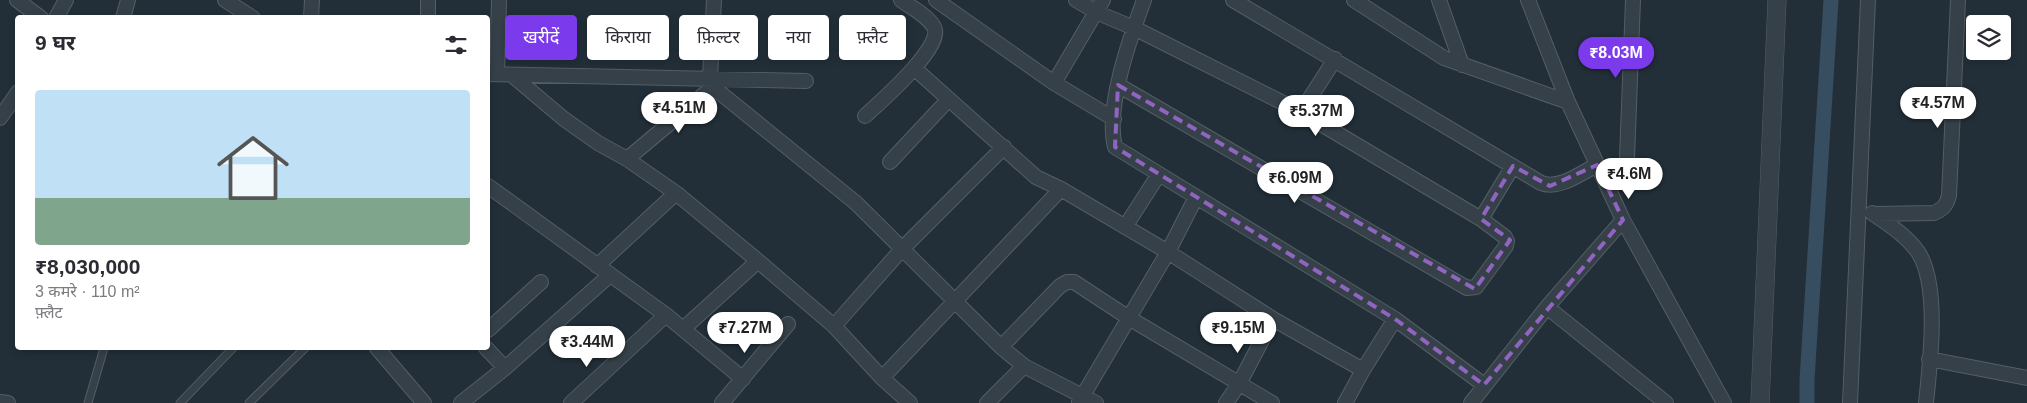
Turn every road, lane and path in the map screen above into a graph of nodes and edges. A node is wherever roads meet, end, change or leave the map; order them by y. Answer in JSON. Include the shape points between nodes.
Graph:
{"nodes":[{"id":1,"x":17,"y":0,"type":"edge"},
{"id":2,"x":66,"y":0,"type":"edge"},
{"id":3,"x":128,"y":0,"type":"edge"},
{"id":4,"x":225,"y":0,"type":"edge"},
{"id":5,"x":312,"y":0,"type":"edge"},
{"id":6,"x":428,"y":0,"type":"edge"},
{"id":7,"x":499,"y":0,"type":"edge"},
{"id":8,"x":714,"y":0,"type":"edge"},
{"id":9,"x":901,"y":0,"type":"edge"},
{"id":10,"x":930,"y":0,"type":"edge"},
{"id":11,"x":936,"y":0,"type":"edge"},
{"id":12,"x":1076,"y":0,"type":"edge"},
{"id":13,"x":1144,"y":0,"type":"edge"},
{"id":14,"x":1233,"y":0,"type":"edge"},
{"id":15,"x":1439,"y":0,"type":"edge"},
{"id":16,"x":1528,"y":0,"type":"edge"},
{"id":17,"x":1633,"y":0,"type":"edge"},
{"id":18,"x":1777,"y":0,"type":"edge"},
{"id":19,"x":1868,"y":0,"type":"edge"},
{"id":20,"x":1958,"y":0,"type":"edge"},
{"id":21,"x":1360,"y":1,"type":"edge"},
{"id":22,"x":1100,"y":6,"type":"edge"},
{"id":23,"x":37,"y":15,"type":"edge"},
{"id":24,"x":58,"y":15,"type":"edge"},
{"id":25,"x":124,"y":15,"type":"edge"},
{"id":26,"x":248,"y":15,"type":"edge"},
{"id":27,"x":311,"y":15,"type":"edge"},
{"id":28,"x":428,"y":15,"type":"edge"},
{"id":29,"x":923,"y":15,"type":"junction"},
{"id":30,"x":1134,"y":28,"type":"junction"},
{"id":31,"x":1335,"y":59,"type":"junction"},
{"id":32,"x":1462,"y":65,"type":"junction"},
{"id":33,"x":914,"y":68,"type":"junction"},
{"id":34,"x":492,"y":74,"type":"edge"},
{"id":35,"x":513,"y":76,"type":"junction"},
{"id":36,"x":806,"y":80,"type":"dead end"},
{"id":37,"x":711,"y":83,"type":"junction"},
{"id":38,"x":1054,"y":83,"type":"junction"},
{"id":39,"x":1118,"y":85,"type":"junction"},
{"id":40,"x":15,"y":96,"type":"edge"},
{"id":41,"x":949,"y":99,"type":"junction"},
{"id":42,"x":1568,"y":102,"type":"junction"},
{"id":43,"x":1301,"y":112,"type":"junction"},
{"id":44,"x":865,"y":116,"type":"dead end"},
{"id":45,"x":0,"y":118,"type":"edge"},
{"id":46,"x":1114,"y":119,"type":"junction"},
{"id":47,"x":1004,"y":147,"type":"junction"},
{"id":48,"x":1627,"y":158,"type":"dead end"},
{"id":49,"x":627,"y":159,"type":"junction"},
{"id":50,"x":890,"y":162,"type":"dead end"},
{"id":51,"x":1597,"y":165,"type":"junction"},
{"id":52,"x":1514,"y":166,"type":"junction"},
{"id":53,"x":1159,"y":174,"type":"junction"},
{"id":54,"x":490,"y":187,"type":"edge"},
{"id":55,"x":1061,"y":189,"type":"junction"},
{"id":56,"x":676,"y":193,"type":"junction"},
{"id":57,"x":1196,"y":197,"type":"junction"},
{"id":58,"x":1858,"y":203,"type":"junction"},
{"id":59,"x":1874,"y":214,"type":"junction"},
{"id":60,"x":1481,"y":219,"type":"junction"},
{"id":61,"x":1622,"y":220,"type":"junction"},
{"id":62,"x":1125,"y":227,"type":"junction"},
{"id":63,"x":903,"y":248,"type":"junction"},
{"id":64,"x":1168,"y":252,"type":"junction"},
{"id":65,"x":758,"y":261,"type":"junction"},
{"id":66,"x":597,"y":266,"type":"junction"},
{"id":67,"x":610,"y":275,"type":"junction"},
{"id":68,"x":540,"y":282,"type":"dead end"},
{"id":69,"x":955,"y":300,"type":"junction"},
{"id":70,"x":1547,"y":307,"type":"junction"},
{"id":71,"x":666,"y":314,"type":"junction"},
{"id":72,"x":1129,"y":318,"type":"junction"},
{"id":73,"x":1272,"y":319,"type":"junction"},
{"id":74,"x":1395,"y":319,"type":"junction"},
{"id":75,"x":788,"y":324,"type":"dead end"},
{"id":76,"x":834,"y":326,"type":"junction"},
{"id":77,"x":490,"y":328,"type":"edge"},
{"id":78,"x":683,"y":329,"type":"junction"},
{"id":79,"x":1002,"y":347,"type":"junction"},
{"id":80,"x":103,"y":350,"type":"edge"},
{"id":81,"x":231,"y":350,"type":"edge"},
{"id":82,"x":303,"y":350,"type":"edge"},
{"id":83,"x":379,"y":350,"type":"edge"},
{"id":84,"x":488,"y":350,"type":"edge"},
{"id":85,"x":1930,"y":359,"type":"junction"},
{"id":86,"x":1024,"y":366,"type":"junction"},
{"id":87,"x":505,"y":368,"type":"junction"},
{"id":88,"x":1363,"y":370,"type":"junction"},
{"id":89,"x":882,"y":378,"type":"junction"},
{"id":90,"x":2027,"y":378,"type":"edge"},
{"id":91,"x":743,"y":379,"type":"junction"},
{"id":92,"x":1239,"y":384,"type":"junction"},
{"id":93,"x":1484,"y":385,"type":"junction"},
{"id":94,"x":1080,"y":399,"type":"edge"},
{"id":95,"x":0,"y":402,"type":"edge"},
{"id":96,"x":8,"y":403,"type":"edge"},
{"id":97,"x":88,"y":403,"type":"edge"},
{"id":98,"x":180,"y":403,"type":"edge"},
{"id":99,"x":249,"y":403,"type":"edge"},
{"id":100,"x":424,"y":403,"type":"edge"},
{"id":101,"x":461,"y":403,"type":"edge"},
{"id":102,"x":572,"y":403,"type":"edge"},
{"id":103,"x":722,"y":403,"type":"edge"},
{"id":104,"x":910,"y":403,"type":"edge"},
{"id":105,"x":987,"y":403,"type":"edge"},
{"id":106,"x":1096,"y":403,"type":"edge"},
{"id":107,"x":1226,"y":403,"type":"edge"},
{"id":108,"x":1272,"y":403,"type":"edge"},
{"id":109,"x":1345,"y":403,"type":"edge"},
{"id":110,"x":1471,"y":403,"type":"edge"},
{"id":111,"x":1666,"y":403,"type":"edge"},
{"id":112,"x":1724,"y":403,"type":"edge"},
{"id":113,"x":1760,"y":403,"type":"edge"},
{"id":114,"x":1850,"y":403,"type":"edge"},
{"id":115,"x":1926,"y":403,"type":"edge"}],
"edges":[{"from":1,"to":23,"type":"street"},
{"from":2,"to":24,"type":"street"},
{"from":3,"to":25,"type":"street"},
{"from":4,"to":26,"type":"street"},
{"from":5,"to":27,"type":"street"},
{"from":6,"to":28,"type":"street"},
{"from":7,"to":34,"type":"street"},
{"from":8,"to":37,"type":"street"},
{"from":9,"to":29,"type":"street"},
{"from":10,"to":29,"type":"street"},
{"from":11,"to":38,"type":"street"},
{"from":12,"to":22,"type":"street"},
{"from":13,"to":30,"type":"street"},
{"from":14,"to":31,"type":"street"},
{"from":15,"to":32,"type":"street"},
{"from":16,"to":42,"type":"street"},
{"from":17,"to":48,"type":"street"},
{"from":18,"to":113,"type":"street"},
{"from":19,"to":58,"type":"street"},
{"from":20,"to":59,"type":"street","via":[[1949,196],[1946,204],[1934,213]]},
{"from":21,"to":32,"type":"street","via":[[1426,48]]},
{"from":22,"to":30,"type":"street"},
{"from":22,"to":38,"type":"street"},
{"from":29,"to":33,"type":"street","via":[[934,28],[935,41]]},
{"from":30,"to":39,"type":"street"},
{"from":30,"to":43,"type":"street"},
{"from":31,"to":43,"type":"street"},
{"from":31,"to":52,"type":"street"},
{"from":32,"to":42,"type":"street"},
{"from":33,"to":41,"type":"street"},
{"from":33,"to":44,"type":"street"},
{"from":34,"to":35,"type":"street"},
{"from":35,"to":37,"type":"street"},
{"from":35,"to":49,"type":"street","via":[[564,119]]},
{"from":36,"to":37,"type":"street"},
{"from":37,"to":49,"type":"street"},
{"from":37,"to":63,"type":"street","via":[[856,203]]},
{"from":38,"to":46,"type":"street"},
{"from":39,"to":46,"type":"street"},
{"from":39,"to":60,"type":"street","via":[[1472,289],[1507,241]]},
{"from":40,"to":45,"type":"street"},
{"from":41,"to":47,"type":"street"},
{"from":41,"to":50,"type":"street"},
{"from":42,"to":51,"type":"street"},
{"from":43,"to":60,"type":"street"},
{"from":46,"to":53,"type":"street","via":[[1115,148]]},
{"from":47,"to":55,"type":"street","via":[[1027,171]]},
{"from":47,"to":63,"type":"street"},
{"from":49,"to":56,"type":"street"},
{"from":51,"to":52,"type":"street","via":[[1550,186]]},
{"from":51,"to":61,"type":"street"},
{"from":52,"to":60,"type":"street"},
{"from":53,"to":57,"type":"street"},
{"from":53,"to":62,"type":"street"},
{"from":54,"to":66,"type":"street"},
{"from":55,"to":62,"type":"street"},
{"from":55,"to":69,"type":"street"},
{"from":56,"to":65,"type":"street"},
{"from":56,"to":66,"type":"street"},
{"from":57,"to":64,"type":"street"},
{"from":57,"to":74,"type":"street"},
{"from":58,"to":59,"type":"street"},
{"from":58,"to":114,"type":"street"},
{"from":59,"to":85,"type":"street","via":[[1919,253],[1929,282]]},
{"from":61,"to":70,"type":"street"},
{"from":61,"to":112,"type":"street"},
{"from":62,"to":64,"type":"street"},
{"from":63,"to":69,"type":"street"},
{"from":63,"to":76,"type":"street"},
{"from":64,"to":72,"type":"street"},
{"from":64,"to":73,"type":"street"},
{"from":65,"to":76,"type":"street"},
{"from":65,"to":78,"type":"street"},
{"from":66,"to":67,"type":"street"},
{"from":67,"to":71,"type":"street"},
{"from":67,"to":87,"type":"street"},
{"from":68,"to":77,"type":"street"},
{"from":69,"to":79,"type":"street"},
{"from":69,"to":89,"type":"street"},
{"from":70,"to":93,"type":"street"},
{"from":70,"to":111,"type":"street"},
{"from":71,"to":78,"type":"street"},
{"from":71,"to":102,"type":"street"},
{"from":72,"to":79,"type":"street","via":[[1074,282],[1067,282]]},
{"from":72,"to":92,"type":"street"},
{"from":72,"to":94,"type":"street"},
{"from":73,"to":88,"type":"street"},
{"from":73,"to":92,"type":"street"},
{"from":74,"to":88,"type":"street"},
{"from":74,"to":93,"type":"street"},
{"from":75,"to":91,"type":"street"},
{"from":76,"to":89,"type":"street"},
{"from":78,"to":91,"type":"street"},
{"from":79,"to":86,"type":"street"},
{"from":80,"to":97,"type":"lane"},
{"from":81,"to":98,"type":"lane"},
{"from":82,"to":99,"type":"lane"},
{"from":83,"to":100,"type":"street"},
{"from":84,"to":87,"type":"street"},
{"from":85,"to":90,"type":"street"},
{"from":85,"to":115,"type":"street"},
{"from":86,"to":94,"type":"street"},
{"from":86,"to":105,"type":"street"},
{"from":87,"to":101,"type":"street"},
{"from":88,"to":109,"type":"street"},
{"from":89,"to":104,"type":"street"},
{"from":91,"to":103,"type":"street"},
{"from":92,"to":107,"type":"street"},
{"from":92,"to":108,"type":"street"},
{"from":93,"to":110,"type":"street"},
{"from":94,"to":106,"type":"street"},
{"from":95,"to":96,"type":"street"}]}
